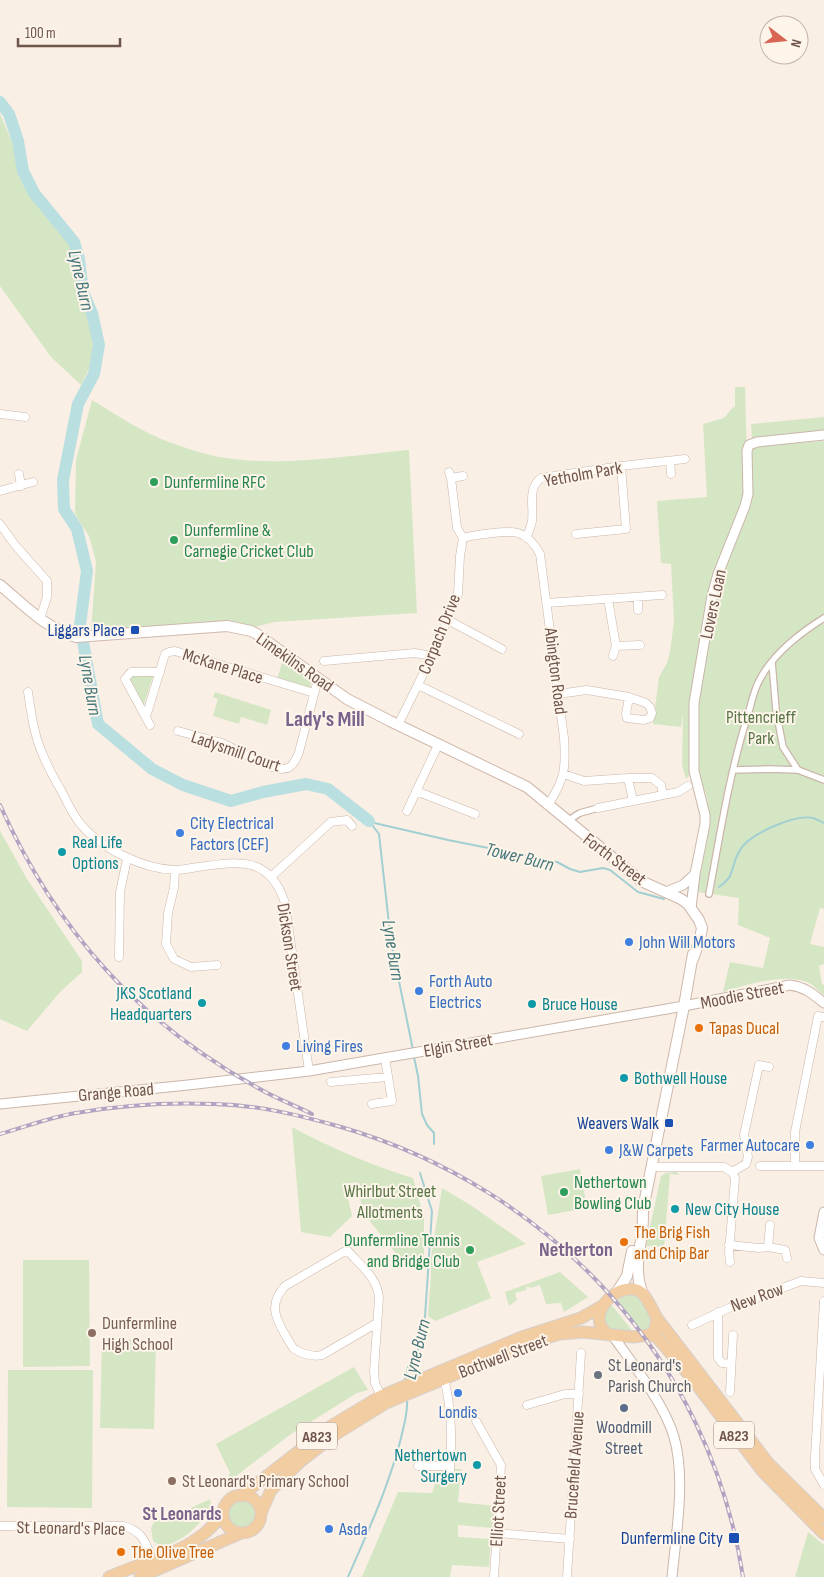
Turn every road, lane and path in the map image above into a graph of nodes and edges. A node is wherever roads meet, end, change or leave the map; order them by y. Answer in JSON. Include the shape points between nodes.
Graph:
{"nodes":[{"id":1,"x":0,"y":414,"type":"edge"},
{"id":2,"x":25,"y":416,"type":"dead end"},
{"id":3,"x":824,"y":435,"type":"edge"},
{"id":4,"x":685,"y":459,"type":"dead end"},
{"id":5,"x":670,"y":461,"type":"junction"},
{"id":6,"x":621,"y":466,"type":"junction"},
{"id":7,"x":19,"y":474,"type":"dead end"},
{"id":8,"x":671,"y":474,"type":"dead end"},
{"id":9,"x":463,"y":476,"type":"dead end"},
{"id":10,"x":33,"y":482,"type":"dead end"},
{"id":11,"x":21,"y":486,"type":"junction"},
{"id":12,"x":0,"y":491,"type":"edge"},
{"id":13,"x":0,"y":524,"type":"edge"},
{"id":14,"x":576,"y":534,"type":"dead end"},
{"id":15,"x":463,"y":538,"type":"junction"},
{"id":16,"x":527,"y":538,"type":"junction"},
{"id":17,"x":0,"y":585,"type":"edge"},
{"id":18,"x":662,"y":595,"type":"dead end"},
{"id":19,"x":638,"y":598,"type":"junction"},
{"id":20,"x":608,"y":600,"type":"junction"},
{"id":21,"x":547,"y":603,"type":"junction"},
{"id":22,"x":638,"y":610,"type":"dead end"},
{"id":23,"x":40,"y":618,"type":"junction"},
{"id":24,"x":824,"y":618,"type":"edge"},
{"id":25,"x":448,"y":620,"type":"junction"},
{"id":26,"x":640,"y":644,"type":"dead end"},
{"id":27,"x":616,"y":646,"type":"junction"},
{"id":28,"x":502,"y":649,"type":"dead end"},
{"id":29,"x":432,"y":656,"type":"junction"},
{"id":30,"x":614,"y":656,"type":"dead end"},
{"id":31,"x":324,"y":661,"type":"dead end"},
{"id":32,"x":772,"y":662,"type":"junction"},
{"id":33,"x":160,"y":672,"type":"junction"},
{"id":34,"x":318,"y":679,"type":"junction"},
{"id":35,"x":418,"y":685,"type":"junction"},
{"id":36,"x":28,"y":692,"type":"dead end"},
{"id":37,"x":314,"y":693,"type":"junction"},
{"id":38,"x":558,"y":694,"type":"junction"},
{"id":39,"x":629,"y":697,"type":"dead end"},
{"id":40,"x":146,"y":717,"type":"junction"},
{"id":41,"x":150,"y":725,"type":"dead end"},
{"id":42,"x":398,"y":725,"type":"junction"},
{"id":43,"x":178,"y":731,"type":"dead end"},
{"id":44,"x":519,"y":734,"type":"dead end"},
{"id":45,"x":438,"y":745,"type":"junction"},
{"id":46,"x":733,"y":770,"type":"junction"},
{"id":47,"x":798,"y":770,"type":"junction"},
{"id":48,"x":564,"y":774,"type":"junction"},
{"id":49,"x":628,"y":778,"type":"junction"},
{"id":50,"x":824,"y":780,"type":"edge"},
{"id":51,"x":688,"y":786,"type":"dead end"},
{"id":52,"x":416,"y":791,"type":"junction"},
{"id":53,"x":662,"y":795,"type":"junction"},
{"id":54,"x":633,"y":801,"type":"junction"},
{"id":55,"x":548,"y":805,"type":"junction"},
{"id":56,"x":598,"y":808,"type":"joint"},
{"id":57,"x":407,"y":811,"type":"dead end"},
{"id":58,"x":475,"y":814,"type":"dead end"},
{"id":59,"x":567,"y":821,"type":"junction"},
{"id":60,"x":352,"y":826,"type":"dead end"},
{"id":61,"x":127,"y":859,"type":"junction"},
{"id":62,"x":176,"y":870,"type":"junction"},
{"id":63,"x":695,"y":874,"type":"junction"},
{"id":64,"x":272,"y":876,"type":"junction"},
{"id":65,"x":666,"y":892,"type":"junction"},
{"id":66,"x":709,"y":894,"type":"dead end"},
{"id":67,"x":690,"y":906,"type":"junction"},
{"id":68,"x":119,"y":957,"type":"dead end"},
{"id":69,"x":217,"y":965,"type":"dead end"},
{"id":70,"x":824,"y":1003,"type":"edge"},
{"id":71,"x":684,"y":1006,"type":"junction"},
{"id":72,"x":824,"y":1018,"type":"edge"},
{"id":73,"x":385,"y":1058,"type":"junction"},
{"id":74,"x":769,"y":1067,"type":"dead end"},
{"id":75,"x":309,"y":1071,"type":"junction"},
{"id":76,"x":387,"y":1077,"type":"junction"},
{"id":77,"x":232,"y":1080,"type":"joint"},
{"id":78,"x":331,"y":1082,"type":"dead end"},
{"id":79,"x":0,"y":1104,"type":"edge"},
{"id":80,"x":372,"y":1104,"type":"dead end"},
{"id":81,"x":746,"y":1164,"type":"junction"},
{"id":82,"x":795,"y":1165,"type":"junction"},
{"id":83,"x":760,"y":1166,"type":"joint"},
{"id":84,"x":824,"y":1166,"type":"edge"},
{"id":85,"x":651,"y":1167,"type":"junction"},
{"id":86,"x":732,"y":1172,"type":"junction"},
{"id":87,"x":643,"y":1209,"type":"junction"},
{"id":88,"x":824,"y":1212,"type":"edge"},
{"id":89,"x":770,"y":1225,"type":"dead end"},
{"id":90,"x":730,"y":1245,"type":"junction"},
{"id":91,"x":768,"y":1247,"type":"junction"},
{"id":92,"x":824,"y":1250,"type":"edge"},
{"id":93,"x":787,"y":1258,"type":"dead end"},
{"id":94,"x":730,"y":1262,"type":"dead end"},
{"id":95,"x":824,"y":1283,"type":"edge"},
{"id":96,"x":617,"y":1292,"type":"junction"},
{"id":97,"x":643,"y":1294,"type":"junction"},
{"id":98,"x":824,"y":1301,"type":"edge"},
{"id":99,"x":604,"y":1305,"type":"junction"},
{"id":100,"x":718,"y":1312,"type":"junction"},
{"id":101,"x":657,"y":1318,"type":"junction"},
{"id":102,"x":377,"y":1323,"type":"junction"},
{"id":103,"x":692,"y":1325,"type":"dead end"},
{"id":104,"x":732,"y":1335,"type":"dead end"},
{"id":105,"x":611,"y":1336,"type":"junction"},
{"id":106,"x":643,"y":1336,"type":"junction"},
{"id":107,"x":580,"y":1353,"type":"dead end"},
{"id":108,"x":630,"y":1360,"type":"junction"},
{"id":109,"x":731,"y":1364,"type":"junction"},
{"id":110,"x":444,"y":1378,"type":"junction"},
{"id":111,"x":405,"y":1390,"type":"junction"},
{"id":112,"x":730,"y":1392,"type":"dead end"},
{"id":113,"x":579,"y":1394,"type":"junction"},
{"id":114,"x":381,"y":1396,"type":"junction"},
{"id":115,"x":527,"y":1406,"type":"dead end"},
{"id":116,"x":476,"y":1421,"type":"dead end"},
{"id":117,"x":418,"y":1466,"type":"dead end"},
{"id":118,"x":824,"y":1484,"type":"edge"},
{"id":119,"x":241,"y":1496,"type":"junction"},
{"id":120,"x":223,"y":1513,"type":"junction"},
{"id":121,"x":260,"y":1513,"type":"junction"},
{"id":122,"x":824,"y":1518,"type":"edge"},
{"id":123,"x":0,"y":1526,"type":"edge"},
{"id":124,"x":497,"y":1532,"type":"junction"},
{"id":125,"x":242,"y":1533,"type":"junction"},
{"id":126,"x":824,"y":1534,"type":"edge"},
{"id":127,"x":570,"y":1539,"type":"junction"},
{"id":128,"x":153,"y":1560,"type":"junction"},
{"id":129,"x":109,"y":1577,"type":"edge"},
{"id":130,"x":140,"y":1577,"type":"edge"},
{"id":131,"x":494,"y":1577,"type":"edge"},
{"id":132,"x":567,"y":1577,"type":"edge"},
{"id":133,"x":672,"y":1577,"type":"edge"}],
"edges":[{"from":1,"to":2,"type":"street"},
{"from":3,"to":63,"type":"street","name":"Lovers Loan","via":[[757,442],[747,451],[748,494],[712,596],[694,703],[695,776],[705,815]]},
{"from":4,"to":5,"type":"street","name":"Yetholm Park"},
{"from":5,"to":6,"type":"street","name":"Yetholm Park"},
{"from":5,"to":8,"type":"street"},
{"from":6,"to":14,"type":"street","via":[[626,530]]},
{"from":6,"to":16,"type":"street","name":"Yetholm Park","via":[[541,478],[533,488],[532,521]]},
{"from":7,"to":11,"type":"street"},
{"from":9,"to":15,"type":"street","name":"Corpach Drive","via":[[450,475],[457,528]]},
{"from":10,"to":11,"type":"street"},
{"from":11,"to":12,"type":"street"},
{"from":13,"to":23,"type":"street","via":[[47,581],[47,597]]},
{"from":15,"to":16,"type":"street","via":[[516,533]]},
{"from":15,"to":25,"type":"street","name":"Corpach Drive","via":[[458,594]]},
{"from":16,"to":21,"type":"street","name":"Abington Road","via":[[540,554]]},
{"from":17,"to":23,"type":"main road","name":"Limekilns Road"},
{"from":18,"to":19,"type":"street"},
{"from":19,"to":20,"type":"street"},
{"from":19,"to":22,"type":"street"},
{"from":20,"to":21,"type":"street"},
{"from":20,"to":27,"type":"street"},
{"from":21,"to":38,"type":"street","name":"Abington Road"},
{"from":23,"to":34,"type":"main road","name":"Limekilns Road","via":[[64,634],[81,637],[228,626],[252,631]]},
{"from":24,"to":32,"type":"street","via":[[794,640]]},
{"from":25,"to":28,"type":"street"},
{"from":25,"to":29,"type":"street","name":"Corpach Drive"},
{"from":26,"to":27,"type":"street"},
{"from":27,"to":30,"type":"street"},
{"from":29,"to":31,"type":"street","via":[[414,653]]},
{"from":29,"to":35,"type":"street","name":"Corpach Drive"},
{"from":32,"to":46,"type":"street","via":[[758,682]]},
{"from":32,"to":47,"type":"street","via":[[783,747]]},
{"from":33,"to":37,"type":"street","name":"McKane Place","via":[[166,654],[175,651]]},
{"from":33,"to":40,"type":"street","name":"McKane Place"},
{"from":33,"to":40,"type":"street","via":[[131,672],[125,679]]},
{"from":34,"to":37,"type":"street","name":"Ladysmill Court"},
{"from":34,"to":42,"type":"main road","name":"Limekilns Road","via":[[347,699]]},
{"from":35,"to":42,"type":"street","name":"Corpach Drive"},
{"from":35,"to":44,"type":"street"},
{"from":36,"to":61,"type":"street","via":[[42,754],[71,811],[98,840]]},
{"from":37,"to":43,"type":"street","name":"Ladysmill Court","via":[[296,761],[286,769],[272,767],[222,743]]},
{"from":38,"to":39,"type":"street","via":[[587,690]]},
{"from":38,"to":48,"type":"street","name":"Abington Road","via":[[566,758]]},
{"from":40,"to":41,"type":"street"},
{"from":42,"to":45,"type":"main road","name":"Limekilns Road"},
{"from":45,"to":52,"type":"street"},
{"from":45,"to":55,"type":"main road","name":"Limekilns Road","via":[[527,787]]},
{"from":46,"to":47,"type":"street"},
{"from":46,"to":66,"type":"street"},
{"from":47,"to":50,"type":"street"},
{"from":48,"to":49,"type":"street","via":[[584,782]]},
{"from":48,"to":55,"type":"street","name":"Abington Road"},
{"from":49,"to":53,"type":"street","via":[[652,778],[661,785]]},
{"from":49,"to":54,"type":"street"},
{"from":51,"to":53,"type":"street"},
{"from":52,"to":57,"type":"street"},
{"from":52,"to":58,"type":"street"},
{"from":53,"to":54,"type":"street"},
{"from":54,"to":56,"type":"street"},
{"from":55,"to":59,"type":"main road","name":"Forth Street"},
{"from":56,"to":59,"type":"street"},
{"from":59,"to":65,"type":"main road","name":"Forth Street","via":[[641,881]]},
{"from":60,"to":64,"type":"street","via":[[347,820],[331,822]]},
{"from":61,"to":62,"type":"street"},
{"from":61,"to":68,"type":"street","via":[[120,892]]},
{"from":62,"to":64,"type":"street","via":[[238,862]]},
{"from":62,"to":69,"type":"street","via":[[166,944],[174,959],[191,967]]},
{"from":63,"to":65,"type":"street","via":[[683,886]]},
{"from":63,"to":67,"type":"street","name":"Lovers Loan"},
{"from":64,"to":75,"type":"street","name":"Dickson Street","via":[[285,903]]},
{"from":65,"to":67,"type":"main road","name":"Forth Street"},
{"from":67,"to":71,"type":"main road","via":[[702,928]]},
{"from":70,"to":71,"type":"street","name":"Moodie Street","via":[[811,992],[790,985]]},
{"from":71,"to":73,"type":"street","name":"Elgin Street"},
{"from":71,"to":85,"type":"main road"},
{"from":72,"to":82,"type":"street","via":[[818,1016],[795,1132]]},
{"from":73,"to":75,"type":"street","name":"Elgin Street"},
{"from":73,"to":76,"type":"street"},
{"from":74,"to":81,"type":"street","via":[[759,1065],[744,1135]]},
{"from":75,"to":77,"type":"street","name":"Elgin Street"},
{"from":76,"to":78,"type":"street"},
{"from":76,"to":80,"type":"street","via":[[392,1101]]},
{"from":77,"to":79,"type":"street","name":"Grange Road"},
{"from":81,"to":83,"type":"street"},
{"from":81,"to":86,"type":"street"},
{"from":82,"to":83,"type":"street"},
{"from":82,"to":84,"type":"street"},
{"from":85,"to":86,"type":"street","via":[[724,1167]]},
{"from":85,"to":87,"type":"main road"},
{"from":86,"to":90,"type":"street","via":[[735,1178]]},
{"from":87,"to":96,"type":"main road","via":[[629,1270]]},
{"from":87,"to":97,"type":"main road","via":[[637,1266]]},
{"from":88,"to":92,"type":"street","via":[[820,1238]]},
{"from":89,"to":91,"type":"street"},
{"from":90,"to":91,"type":"street"},
{"from":90,"to":94,"type":"street"},
{"from":91,"to":93,"type":"street","via":[[785,1250]]},
{"from":95,"to":100,"type":"street","name":"New Row","via":[[801,1281]]},
{"from":96,"to":97,"type":"main road","via":[[631,1289]]},
{"from":96,"to":99,"type":"main road","number":"A823"},
{"from":97,"to":101,"type":"main road","number":"A823"},
{"from":98,"to":118,"type":"street","via":[[815,1456],[816,1469]]},
{"from":99,"to":105,"type":"main road","via":[[598,1320],[602,1329]]},
{"from":99,"to":111,"type":"main road","name":"Bothwell Street","number":"A823","via":[[581,1318],[522,1337]]},
{"from":100,"to":103,"type":"street","name":"New Row"},
{"from":100,"to":109,"type":"street","via":[[718,1358],[722,1363]]},
{"from":101,"to":106,"type":"main road","via":[[655,1330]]},
{"from":101,"to":122,"type":"main road","number":"A823","via":[[770,1464]]},
{"from":102,"to":102,"type":"street","via":[[316,1356],[293,1348],[274,1309],[285,1286],[347,1250],[378,1288]]},
{"from":102,"to":114,"type":"street","via":[[374,1378]]},
{"from":104,"to":109,"type":"street"},
{"from":105,"to":106,"type":"main road","number":"A823"},
{"from":105,"to":108,"type":"street"},
{"from":105,"to":110,"type":"main road","name":"Bothwell Street","number":"A823","via":[[583,1332],[559,1334]]},
{"from":106,"to":108,"type":"street","via":[[630,1342]]},
{"from":106,"to":126,"type":"main road","number":"A823","via":[[660,1341],[763,1472]]},
{"from":107,"to":113,"type":"street","name":"Brucefield Avenue"},
{"from":108,"to":133,"type":"street","via":[[664,1412],[677,1452],[680,1473]]},
{"from":109,"to":112,"type":"street"},
{"from":110,"to":111,"type":"main road","name":"Bothwell Street","number":"A823"},
{"from":110,"to":117,"type":"street","via":[[452,1436],[450,1469]]},
{"from":111,"to":114,"type":"main road","number":"A823"},
{"from":111,"to":121,"type":"main road","number":"A823","via":[[300,1461],[271,1490]]},
{"from":113,"to":115,"type":"street","via":[[565,1394]]},
{"from":113,"to":127,"type":"street","name":"Brucefield Avenue"},
{"from":114,"to":119,"type":"main road","number":"A823","via":[[331,1426]]},
{"from":116,"to":124,"type":"street","name":"Elliot Street","via":[[501,1465]]},
{"from":119,"to":120,"type":"main road","number":"A823","via":[[229,1501]]},
{"from":119,"to":121,"type":"main road","via":[[255,1501]]},
{"from":120,"to":125,"type":"main road","via":[[229,1528]]},
{"from":120,"to":128,"type":"main road","number":"A823","via":[[197,1540]]},
{"from":121,"to":125,"type":"main road","number":"A823","via":[[256,1527]]},
{"from":123,"to":128,"type":"street","name":"St Leonard's Place","via":[[133,1528],[142,1535]]},
{"from":124,"to":127,"type":"street"},
{"from":124,"to":131,"type":"street","name":"Elliot Street"},
{"from":125,"to":130,"type":"main road","number":"A823"},
{"from":127,"to":132,"type":"street","name":"Brucefield Avenue"},
{"from":128,"to":129,"type":"main road","number":"A823"}]}
